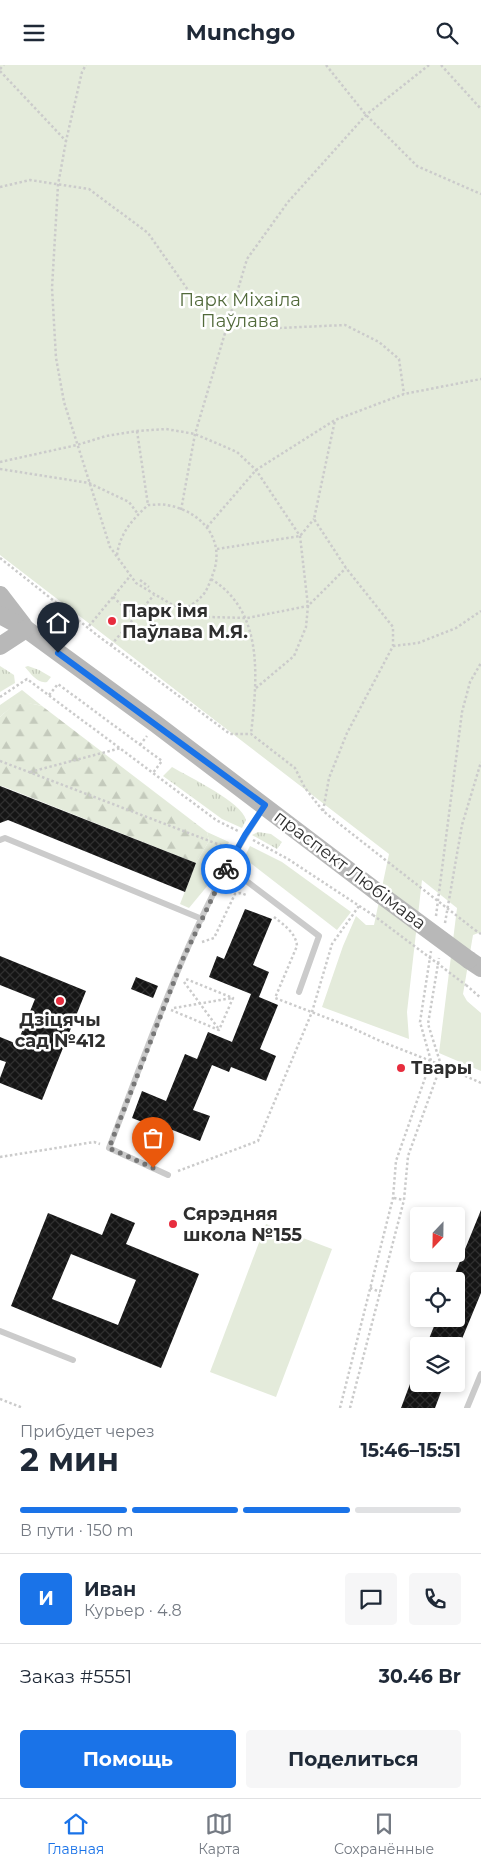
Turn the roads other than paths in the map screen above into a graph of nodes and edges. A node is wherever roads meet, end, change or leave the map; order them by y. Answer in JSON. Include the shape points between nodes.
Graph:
{"nodes":[{"id":1,"x":0,"y":595,"type":"edge"},
{"id":2,"x":0,"y":615,"type":"edge"},
{"id":3,"x":26,"y":629,"type":"junction"},
{"id":4,"x":0,"y":646,"type":"edge"},
{"id":5,"x":265,"y":805,"type":"junction"},
{"id":6,"x":0,"y":840,"type":"edge"},
{"id":7,"x":228,"y":867,"type":"junction"},
{"id":8,"x":202,"y":919,"type":"junction"},
{"id":9,"x":475,"y":964,"type":"edge"},
{"id":10,"x":300,"y":992,"type":"dead end"},
{"id":11,"x":168,"y":1175,"type":"road end"},
{"id":12,"x":0,"y":1331,"type":"edge"},
{"id":13,"x":73,"y":1360,"type":"dead end"},
{"id":14,"x":481,"y":1374,"type":"edge"},
{"id":15,"x":467,"y":1408,"type":"edge"}],
"edges":[{"from":1,"to":3,"type":"main road","name":"праспект Любімава"},
{"from":2,"to":3,"type":"main road","name":"праспект Любімава"},
{"from":3,"to":4,"type":"main road"},
{"from":3,"to":5,"type":"main road","name":"праспект Любімава"},
{"from":5,"to":7,"type":"lane"},
{"from":5,"to":9,"type":"main road","name":"праспект Любімава","bridge":true},
{"from":6,"to":8,"type":"lane","via":[[5,838]]},
{"from":7,"to":8,"type":"lane"},
{"from":7,"to":10,"type":"lane","via":[[319,936]]},
{"from":8,"to":11,"type":"lane","via":[[182,961],[109,1148]]},
{"from":12,"to":13,"type":"lane"},
{"from":14,"to":15,"type":"lane"}]}
